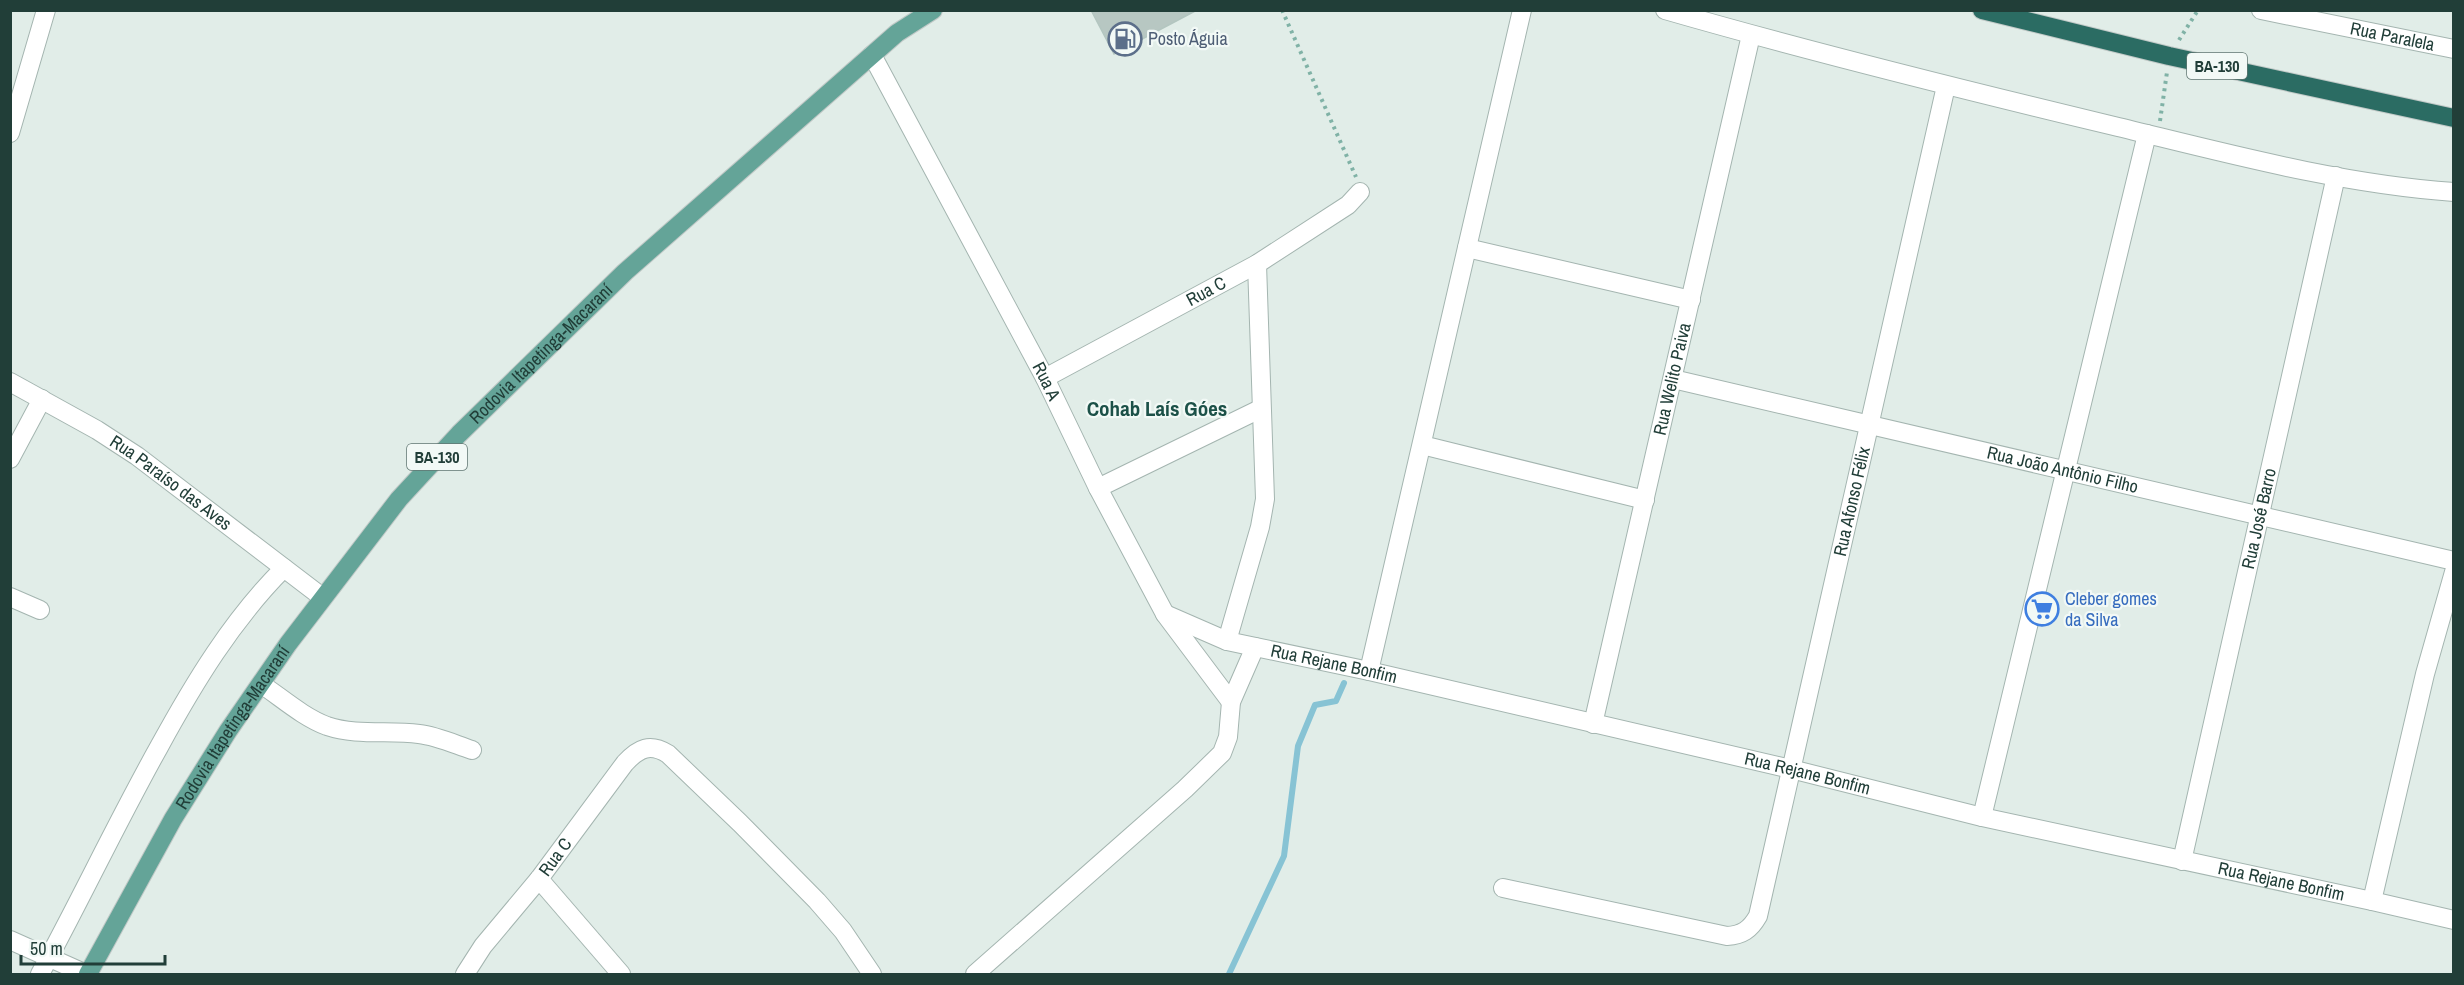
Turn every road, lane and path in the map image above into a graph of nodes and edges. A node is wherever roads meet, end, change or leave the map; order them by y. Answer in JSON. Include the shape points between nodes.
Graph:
{"nodes":[{"id":1,"x":46,"y":10,"type":"edge"},
{"id":2,"x":918,"y":10,"type":"edge"},
{"id":3,"x":933,"y":10,"type":"edge"},
{"id":4,"x":1282,"y":10,"type":"edge"},
{"id":5,"x":1522,"y":10,"type":"edge"},
{"id":6,"x":1665,"y":10,"type":"edge"},
{"id":7,"x":1982,"y":10,"type":"edge"},
{"id":8,"x":2198,"y":10,"type":"edge"},
{"id":9,"x":2261,"y":10,"type":"edge"},
{"id":10,"x":897,"y":33,"type":"junction"},
{"id":11,"x":1751,"y":35,"type":"junction"},
{"id":12,"x":2449,"y":44,"type":"edge"},
{"id":13,"x":872,"y":55,"type":"junction"},
{"id":14,"x":2169,"y":56,"type":"junction"},
{"id":15,"x":1946,"y":86,"type":"junction"},
{"id":16,"x":2454,"y":118,"type":"edge"},
{"id":17,"x":10,"y":133,"type":"edge"},
{"id":18,"x":2152,"y":136,"type":"junction"},
{"id":19,"x":2336,"y":176,"type":"junction"},
{"id":20,"x":1360,"y":192,"type":"joint"},
{"id":21,"x":2454,"y":192,"type":"edge"},
{"id":22,"x":1467,"y":248,"type":"junction"},
{"id":23,"x":1257,"y":264,"type":"junction"},
{"id":24,"x":1690,"y":300,"type":"junction"},
{"id":25,"x":1045,"y":378,"type":"junction"},
{"id":26,"x":1672,"y":379,"type":"junction"},
{"id":27,"x":10,"y":382,"type":"edge"},
{"id":28,"x":42,"y":399,"type":"junction"},
{"id":29,"x":1260,"y":409,"type":"junction"},
{"id":30,"x":1869,"y":425,"type":"junction"},
{"id":31,"x":1422,"y":444,"type":"junction"},
{"id":32,"x":10,"y":459,"type":"edge"},
{"id":33,"x":2066,"y":470,"type":"junction"},
{"id":34,"x":1098,"y":488,"type":"junction"},
{"id":35,"x":1645,"y":500,"type":"junction"},
{"id":36,"x":2260,"y":515,"type":"junction"},
{"id":37,"x":2454,"y":561,"type":"edge"},
{"id":38,"x":284,"y":568,"type":"junction"},
{"id":39,"x":2454,"y":572,"type":"edge"},
{"id":40,"x":10,"y":597,"type":"edge"},
{"id":41,"x":322,"y":597,"type":"junction"},
{"id":42,"x":40,"y":610,"type":"dead end"},
{"id":43,"x":1165,"y":614,"type":"junction"},
{"id":44,"x":1227,"y":641,"type":"junction"},
{"id":45,"x":1255,"y":647,"type":"junction"},
{"id":46,"x":1369,"y":671,"type":"junction"},
{"id":47,"x":261,"y":684,"type":"junction"},
{"id":48,"x":1230,"y":702,"type":"junction"},
{"id":49,"x":1593,"y":724,"type":"junction"},
{"id":50,"x":472,"y":750,"type":"dead end"},
{"id":51,"x":1791,"y":769,"type":"junction"},
{"id":52,"x":1982,"y":818,"type":"junction"},
{"id":53,"x":2182,"y":861,"type":"junction"},
{"id":54,"x":539,"y":879,"type":"junction"},
{"id":55,"x":1503,"y":888,"type":"dead end"},
{"id":56,"x":2372,"y":901,"type":"junction"},
{"id":57,"x":2454,"y":920,"type":"edge"},
{"id":58,"x":10,"y":940,"type":"edge"},
{"id":59,"x":49,"y":957,"type":"junction"},
{"id":60,"x":40,"y":975,"type":"edge"},
{"id":61,"x":87,"y":975,"type":"edge"},
{"id":62,"x":465,"y":975,"type":"edge"},
{"id":63,"x":621,"y":975,"type":"edge"},
{"id":64,"x":872,"y":975,"type":"edge"},
{"id":65,"x":975,"y":975,"type":"edge"}],
"edges":[{"from":1,"to":17,"type":"street"},
{"from":2,"to":10,"type":"main road"},
{"from":3,"to":10,"type":"main road","name":"Rodovia Itapetinga-Macaraní","number":"BA-130"},
{"from":4,"to":20,"type":"path"},
{"from":5,"to":22,"type":"street"},
{"from":6,"to":11,"type":"street"},
{"from":7,"to":14,"type":"highway","number":"BA-130"},
{"from":8,"to":14,"type":"path"},
{"from":9,"to":12,"type":"street","name":"Rua Paralela"},
{"from":10,"to":13,"type":"main road","name":"Rodovia Itapetinga-Macaraní","number":"BA-130"},
{"from":11,"to":15,"type":"street"},
{"from":11,"to":24,"type":"street","name":"Rua Welito Paiva"},
{"from":13,"to":25,"type":"street","name":"Rua A"},
{"from":13,"to":41,"type":"main road","name":"Rodovia Itapetinga-Macaraní","number":"BA-130","via":[[625,272],[529,364],[399,499]]},
{"from":14,"to":16,"type":"highway","number":"BA-130"},
{"from":14,"to":18,"type":"path"},
{"from":15,"to":18,"type":"street"},
{"from":15,"to":30,"type":"street","name":"Rua Afonso Félix"},
{"from":18,"to":19,"type":"street"},
{"from":18,"to":33,"type":"street"},
{"from":19,"to":21,"type":"street"},
{"from":19,"to":36,"type":"street","name":"Rua José Barro"},
{"from":20,"to":23,"type":"street","name":"Rua C","via":[[1348,206]]},
{"from":22,"to":24,"type":"street"},
{"from":22,"to":31,"type":"street"},
{"from":23,"to":25,"type":"street","name":"Rua C"},
{"from":23,"to":29,"type":"street"},
{"from":24,"to":26,"type":"street","name":"Rua Welito Paiva"},
{"from":25,"to":34,"type":"street","name":"Rua A"},
{"from":26,"to":30,"type":"street","name":"Rua João Antônio Filho"},
{"from":26,"to":35,"type":"street","name":"Rua Welito Paiva"},
{"from":27,"to":28,"type":"street","name":"Rua Paraíso das Aves"},
{"from":28,"to":32,"type":"street"},
{"from":28,"to":38,"type":"street","name":"Rua Paraíso das Aves","via":[[137,456]]},
{"from":29,"to":34,"type":"street"},
{"from":29,"to":44,"type":"street","via":[[1265,500]]},
{"from":30,"to":33,"type":"street","name":"Rua João Antônio Filho"},
{"from":30,"to":51,"type":"street","name":"Rua Afonso Félix"},
{"from":31,"to":35,"type":"street"},
{"from":31,"to":46,"type":"street"},
{"from":33,"to":36,"type":"street","name":"Rua João Antônio Filho"},
{"from":33,"to":52,"type":"street"},
{"from":34,"to":43,"type":"street","name":"Rua A"},
{"from":35,"to":49,"type":"street","name":"Rua Welito Paiva"},
{"from":36,"to":37,"type":"street","name":"Rua João Antônio Filho"},
{"from":36,"to":53,"type":"street","name":"Rua José Barro"},
{"from":38,"to":41,"type":"street","name":"Rua Paraíso das Aves"},
{"from":38,"to":59,"type":"street","via":[[246,609],[191,689]]},
{"from":39,"to":56,"type":"street","via":[[2428,662]]},
{"from":40,"to":42,"type":"street"},
{"from":41,"to":47,"type":"main road","name":"Rodovia Itapetinga-Macaraní","number":"BA-130"},
{"from":43,"to":44,"type":"street","name":"Rua Rejane Bonfim"},
{"from":43,"to":48,"type":"street","name":"Rua A"},
{"from":44,"to":45,"type":"street","name":"Rua Rejane Bonfim"},
{"from":45,"to":46,"type":"street","name":"Rua Rejane Bonfim"},
{"from":45,"to":48,"type":"street"},
{"from":46,"to":49,"type":"street","name":"Rua Rejane Bonfim"},
{"from":47,"to":50,"type":"street","via":[[327,725],[366,732],[419,734]]},
{"from":47,"to":61,"type":"main road","name":"Rodovia Itapetinga-Macaraní","number":"BA-130","via":[[173,819]]},
{"from":48,"to":65,"type":"street","via":[[1228,737],[1210,766]]},
{"from":49,"to":51,"type":"street","name":"Rua Rejane Bonfim"},
{"from":51,"to":52,"type":"street","name":"Rua Rejane Bonfim"},
{"from":51,"to":55,"type":"street","name":"Rua Afonso Félix","via":[[1758,916],[1739,935],[1727,936]]},
{"from":52,"to":53,"type":"street","name":"Rua Rejane Bonfim"},
{"from":53,"to":56,"type":"street","name":"Rua Rejane Bonfim"},
{"from":54,"to":62,"type":"street","name":"Rua C","via":[[483,946]]},
{"from":54,"to":63,"type":"street"},
{"from":54,"to":64,"type":"street","name":"Rua C","via":[[625,763],[635,752],[650,747],[668,754],[748,830],[843,931]]},
{"from":56,"to":57,"type":"street","name":"Rua Rejane Bonfim"},
{"from":58,"to":59,"type":"street"},
{"from":59,"to":60,"type":"street"},
{"from":59,"to":61,"type":"street"}]}
